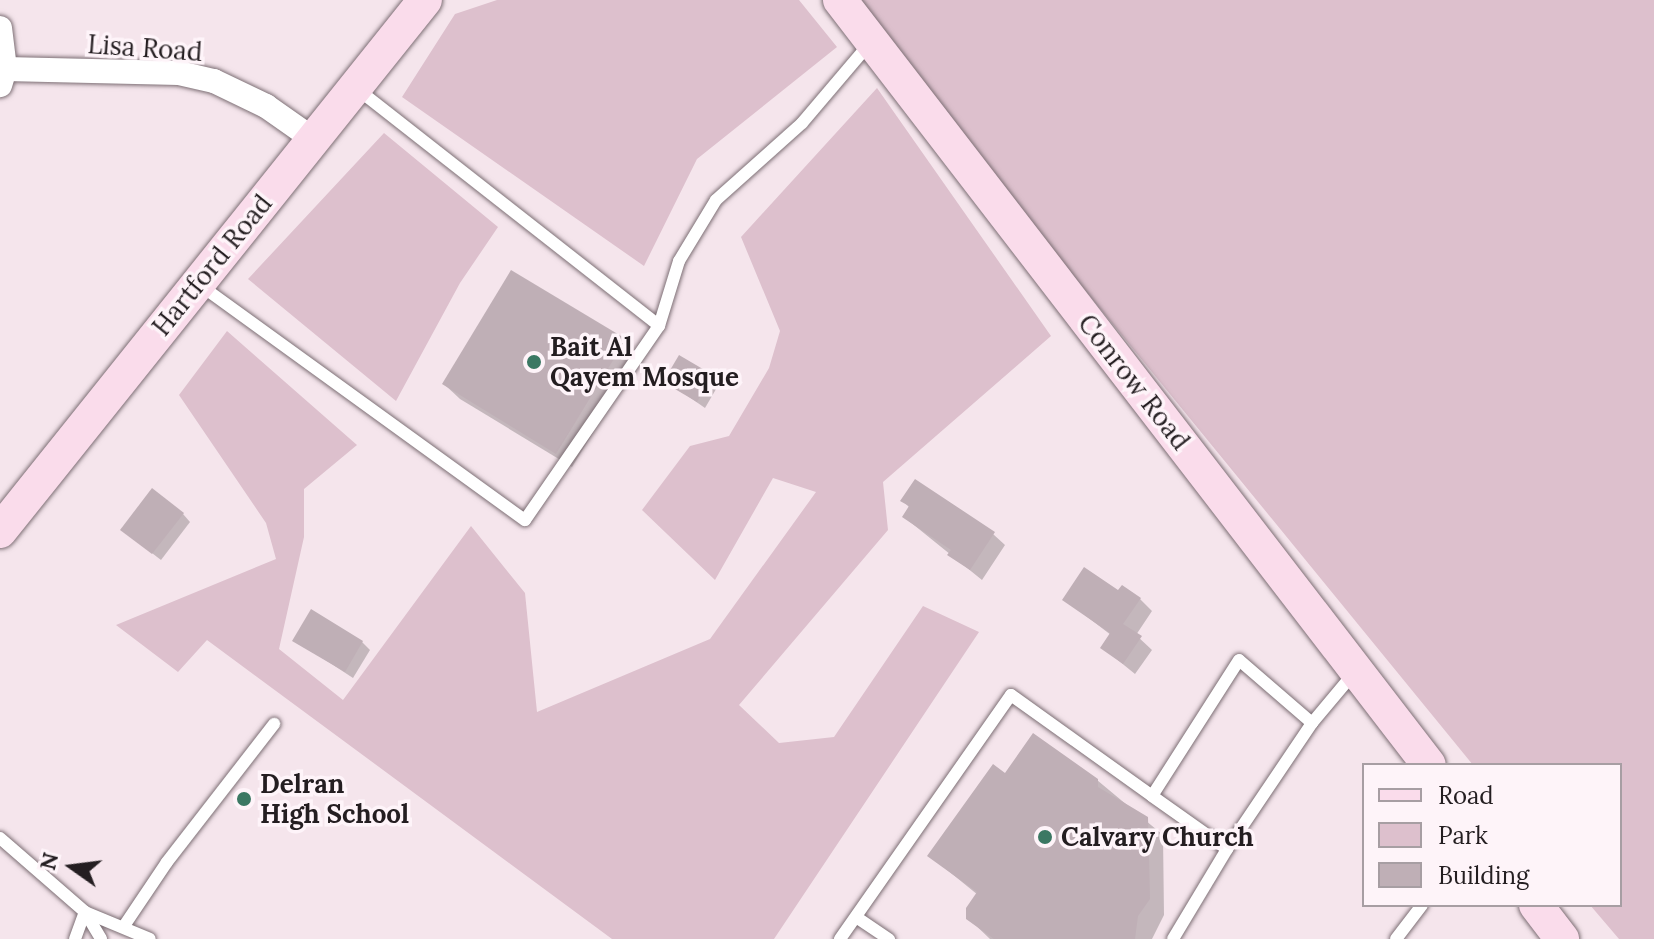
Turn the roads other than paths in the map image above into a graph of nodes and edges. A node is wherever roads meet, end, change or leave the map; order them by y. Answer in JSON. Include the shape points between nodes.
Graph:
{"nodes":[{"id":1,"x":425,"y":0,"type":"edge"},
{"id":2,"x":840,"y":0,"type":"edge"},
{"id":3,"x":0,"y":28,"type":"edge"},
{"id":4,"x":872,"y":42,"type":"junction"},
{"id":5,"x":2,"y":77,"type":"edge"},
{"id":6,"x":355,"y":87,"type":"junction"},
{"id":7,"x":313,"y":139,"type":"junction"},
{"id":8,"x":198,"y":283,"type":"junction"},
{"id":9,"x":659,"y":326,"type":"junction"},
{"id":10,"x":0,"y":531,"type":"edge"},
{"id":11,"x":1356,"y":671,"type":"junction"},
{"id":12,"x":1312,"y":723,"type":"junction"},
{"id":13,"x":274,"y":724,"type":"dead end"},
{"id":14,"x":1427,"y":763,"type":"edge"},
{"id":15,"x":1152,"y":796,"type":"junction"},
{"id":16,"x":0,"y":838,"type":"edge"},
{"id":17,"x":1227,"y":849,"type":"junction"},
{"id":18,"x":1420,"y":907,"type":"edge"},
{"id":19,"x":1538,"y":907,"type":"edge"},
{"id":20,"x":85,"y":912,"type":"junction"},
{"id":21,"x":856,"y":917,"type":"junction"},
{"id":22,"x":124,"y":926,"type":"junction"},
{"id":23,"x":75,"y":939,"type":"edge"},
{"id":24,"x":101,"y":939,"type":"edge"},
{"id":25,"x":150,"y":939,"type":"edge"},
{"id":26,"x":840,"y":939,"type":"edge"},
{"id":27,"x":889,"y":939,"type":"edge"},
{"id":28,"x":1173,"y":939,"type":"edge"},
{"id":29,"x":1396,"y":939,"type":"edge"},
{"id":30,"x":1562,"y":939,"type":"edge"}],
"edges":[{"from":1,"to":6,"type":"street","name":"Hartford Road"},
{"from":2,"to":4,"type":"street","name":"Conrow Road"},
{"from":3,"to":5,"type":"street"},
{"from":4,"to":9,"type":"lane","via":[[802,123],[716,200],[679,261]]},
{"from":4,"to":11,"type":"street","name":"Conrow Road"},
{"from":5,"to":7,"type":"street","name":"Lisa Road","via":[[179,73],[214,81],[266,106]]},
{"from":6,"to":7,"type":"street","name":"Hartford Road"},
{"from":6,"to":9,"type":"lane"},
{"from":7,"to":8,"type":"street","name":"Hartford Road"},
{"from":8,"to":9,"type":"lane","via":[[525,520]]},
{"from":8,"to":10,"type":"street","name":"Hartford Road"},
{"from":11,"to":12,"type":"lane"},
{"from":11,"to":14,"type":"street","name":"Conrow Road"},
{"from":12,"to":15,"type":"lane","via":[[1239,660]]},
{"from":12,"to":17,"type":"lane"},
{"from":13,"to":22,"type":"lane"},
{"from":15,"to":17,"type":"lane"},
{"from":15,"to":21,"type":"lane","via":[[1011,695]]},
{"from":16,"to":20,"type":"lane"},
{"from":17,"to":28,"type":"lane"},
{"from":18,"to":29,"type":"lane"},
{"from":19,"to":30,"type":"street"},
{"from":20,"to":22,"type":"lane"},
{"from":20,"to":23,"type":"lane"},
{"from":20,"to":24,"type":"lane"},
{"from":21,"to":26,"type":"lane"},
{"from":21,"to":27,"type":"lane"},
{"from":22,"to":25,"type":"lane"}]}
